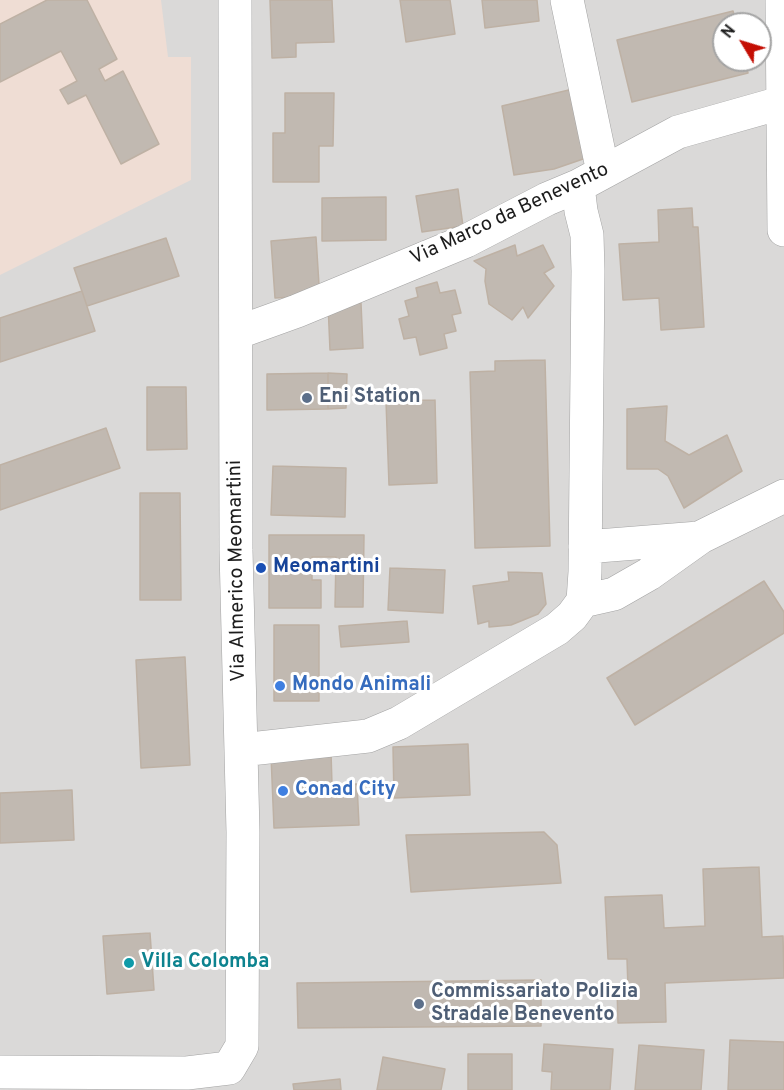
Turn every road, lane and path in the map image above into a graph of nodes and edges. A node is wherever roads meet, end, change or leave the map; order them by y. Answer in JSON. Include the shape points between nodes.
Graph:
{"nodes":[{"id":1,"x":235,"y":0,"type":"edge"},
{"id":2,"x":567,"y":0,"type":"edge"},
{"id":3,"x":782,"y":0,"type":"edge"},
{"id":4,"x":783,"y":102,"type":"edge"},
{"id":5,"x":590,"y":179,"type":"junction"},
{"id":6,"x":784,"y":230,"type":"edge"},
{"id":7,"x":236,"y":333,"type":"junction"},
{"id":8,"x":784,"y":496,"type":"edge"},
{"id":9,"x":701,"y":537,"type":"junction"},
{"id":10,"x":585,"y":547,"type":"junction"},
{"id":11,"x":583,"y":601,"type":"junction"},
{"id":12,"x":241,"y":750,"type":"junction"},
{"id":13,"x":242,"y":1046,"type":"junction"},
{"id":14,"x":0,"y":1072,"type":"edge"},
{"id":15,"x":106,"y":1081,"type":"edge"},
{"id":16,"x":175,"y":1081,"type":"edge"},
{"id":17,"x":244,"y":1090,"type":"edge"}],
"edges":[{"from":1,"to":7,"type":"street","name":"Via Almerico Meomartini"},
{"from":2,"to":5,"type":"street"},
{"from":3,"to":4,"type":"street"},
{"from":4,"to":5,"type":"street","name":"Via Marco da Benevento","via":[[678,132]]},
{"from":4,"to":6,"type":"street"},
{"from":5,"to":7,"type":"street","name":"Via Marco da Benevento","via":[[466,241]]},
{"from":5,"to":10,"type":"street","via":[[581,211],[587,235],[588,271]]},
{"from":7,"to":12,"type":"street","name":"Via Almerico Meomartini"},
{"from":8,"to":9,"type":"street"},
{"from":9,"to":10,"type":"street"},
{"from":9,"to":11,"type":"street","via":[[614,594]]},
{"from":10,"to":11,"type":"street"},
{"from":11,"to":12,"type":"street","via":[[557,629],[399,723],[368,736]]},
{"from":12,"to":13,"type":"street","name":"Via Almerico Meomartini"},
{"from":13,"to":16,"type":"street","via":[[229,1068]]},
{"from":13,"to":17,"type":"street","name":"Via Almerico Meomartini"},
{"from":14,"to":15,"type":"street"},
{"from":15,"to":16,"type":"street"}]}
